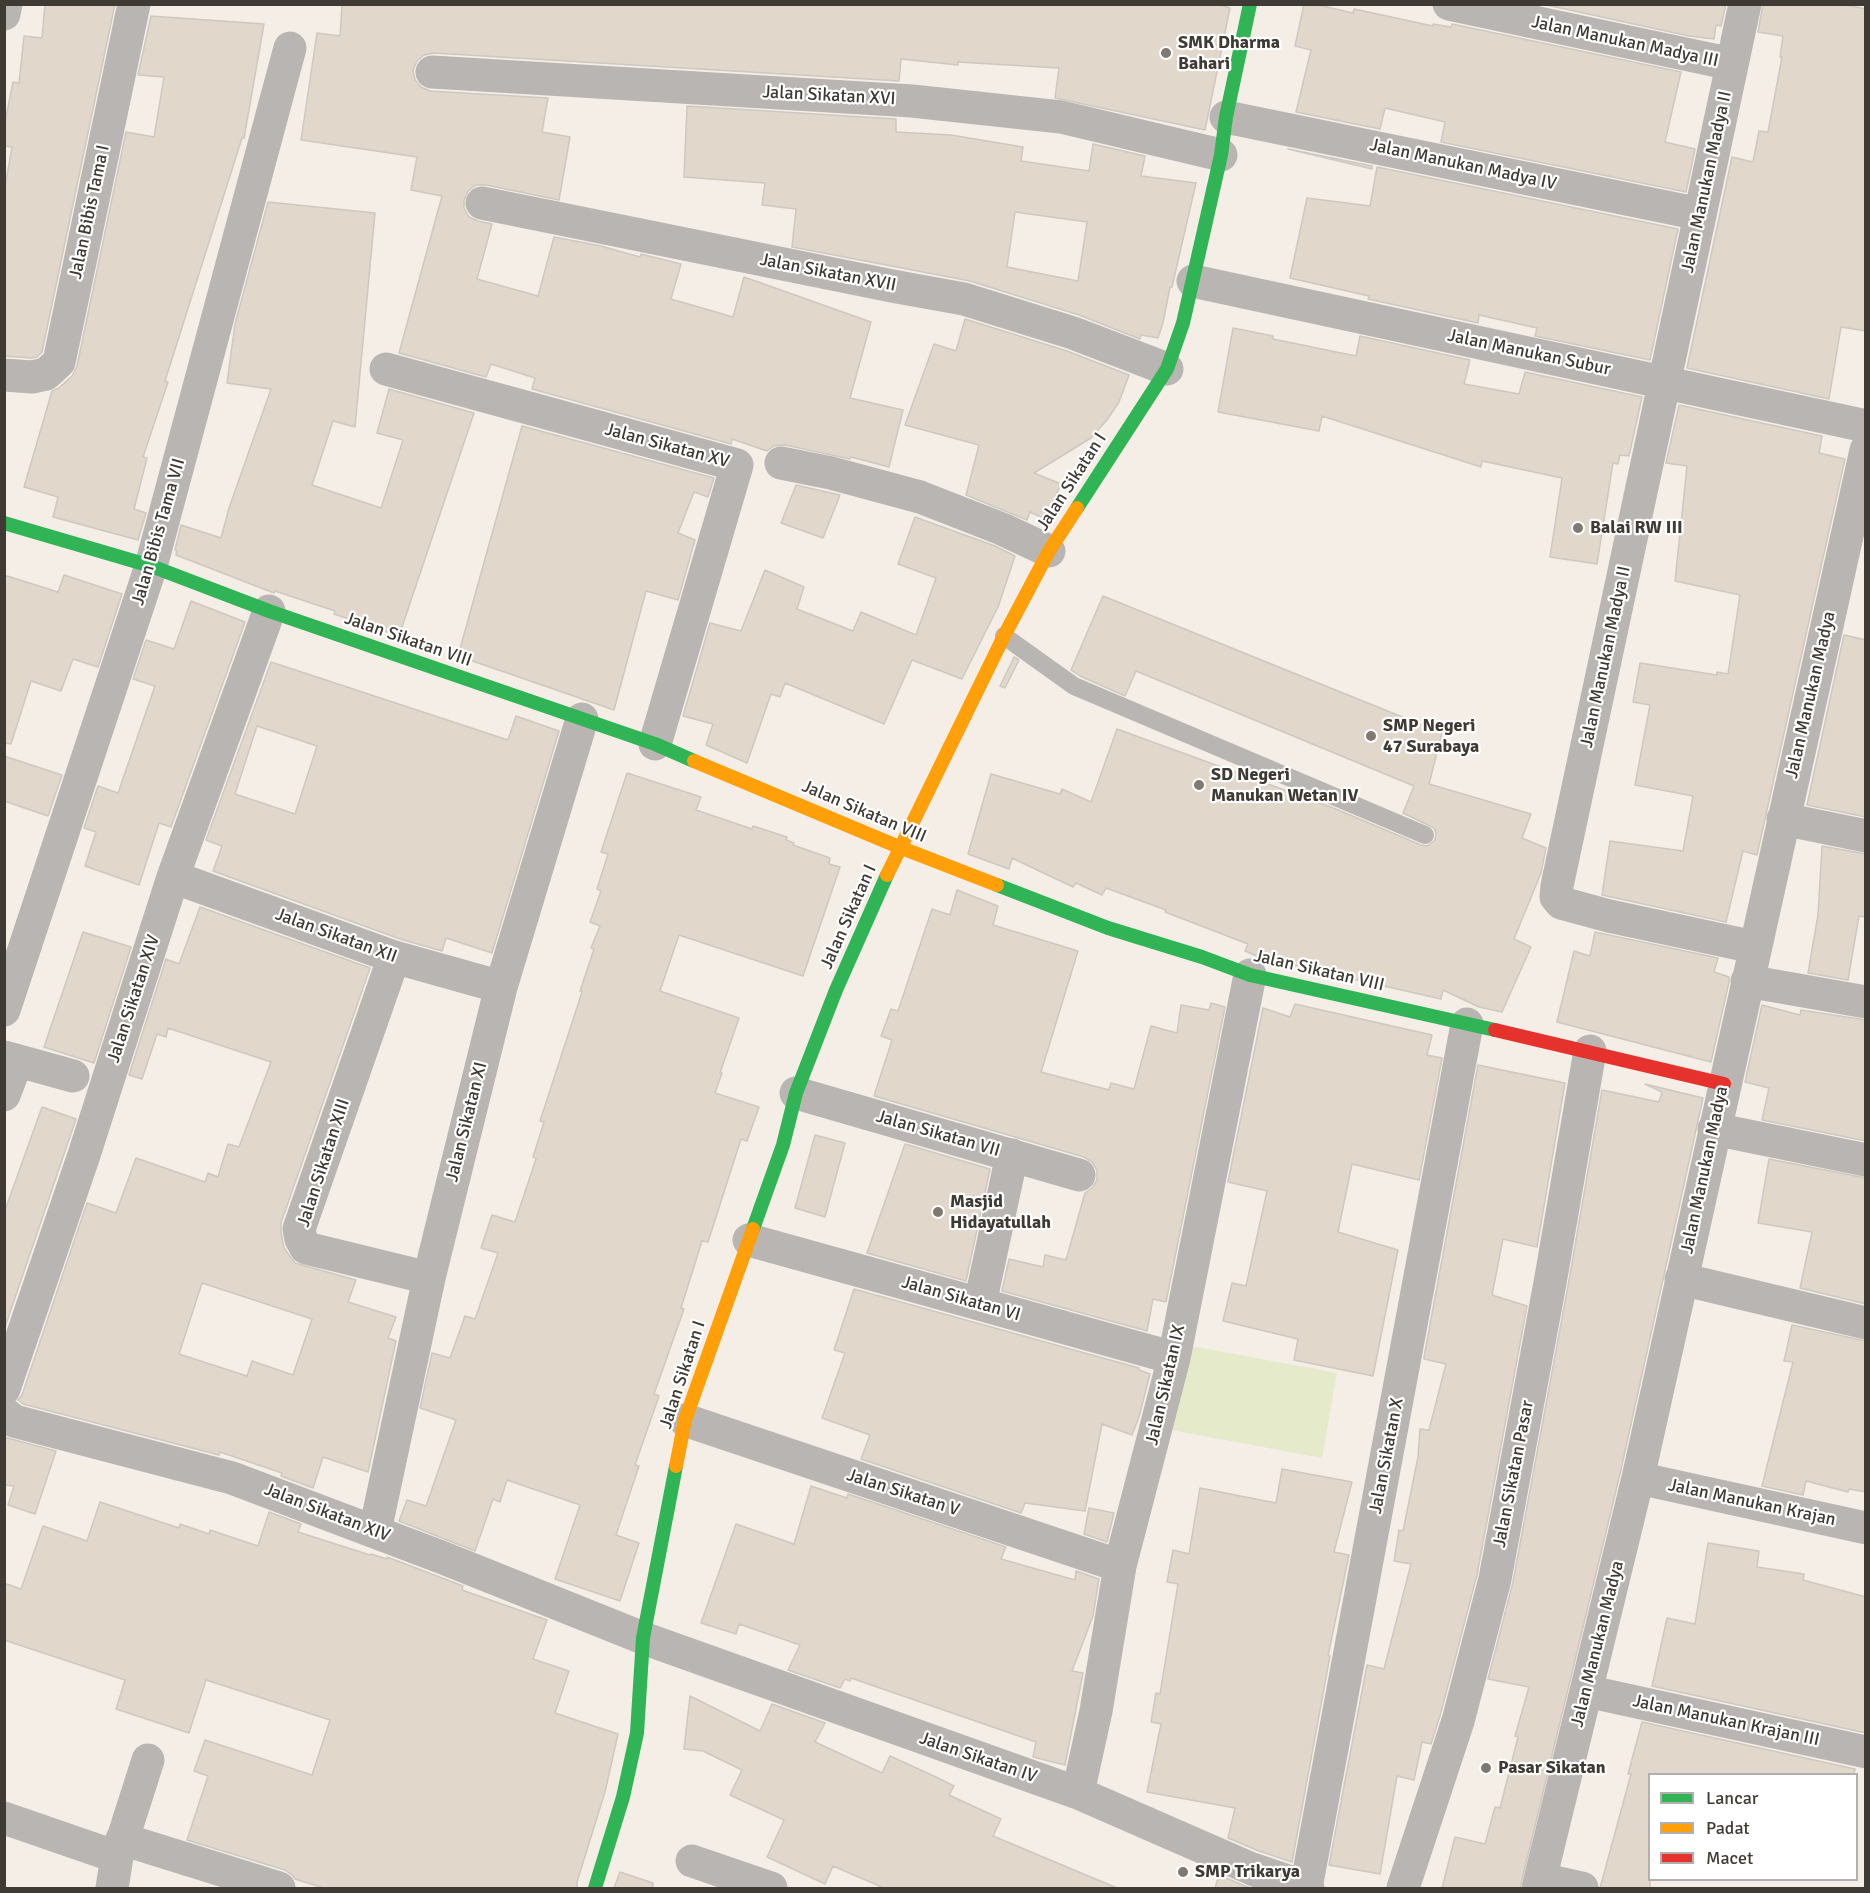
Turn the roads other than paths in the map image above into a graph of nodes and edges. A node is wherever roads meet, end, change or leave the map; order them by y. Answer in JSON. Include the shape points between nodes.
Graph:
{"nodes":[{"id":1,"x":6,"y":4,"type":"edge"},
{"id":2,"x":135,"y":4,"type":"edge"},
{"id":3,"x":1250,"y":4,"type":"edge"},
{"id":4,"x":1449,"y":4,"type":"edge"},
{"id":5,"x":1745,"y":4,"type":"edge"},
{"id":6,"x":4,"y":14,"type":"edge"},
{"id":7,"x":290,"y":48,"type":"dead end"},
{"id":8,"x":1732,"y":64,"type":"junction"},
{"id":9,"x":432,"y":72,"type":"dead end"},
{"id":10,"x":1226,"y":117,"type":"junction"},
{"id":11,"x":1221,"y":154,"type":"junction"},
{"id":12,"x":482,"y":203,"type":"dead end"},
{"id":13,"x":1700,"y":214,"type":"junction"},
{"id":14,"x":1193,"y":281,"type":"junction"},
{"id":15,"x":386,"y":369,"type":"dead end"},
{"id":16,"x":1167,"y":369,"type":"junction"},
{"id":17,"x":4,"y":375,"type":"edge"},
{"id":18,"x":1664,"y":382,"type":"junction"},
{"id":19,"x":1866,"y":426,"type":"edge"},
{"id":20,"x":1866,"y":450,"type":"edge"},
{"id":21,"x":781,"y":463,"type":"dead end"},
{"id":22,"x":1859,"y":507,"type":"edge"},
{"id":23,"x":4,"y":523,"type":"edge"},
{"id":24,"x":1049,"y":551,"type":"junction"},
{"id":25,"x":151,"y":566,"type":"junction"},
{"id":26,"x":268,"y":611,"type":"junction"},
{"id":27,"x":1004,"y":636,"type":"junction"},
{"id":28,"x":582,"y":719,"type":"junction"},
{"id":29,"x":655,"y":744,"type":"junction"},
{"id":30,"x":1783,"y":819,"type":"junction"},
{"id":31,"x":1425,"y":835,"type":"dead end"},
{"id":32,"x":1866,"y":836,"type":"edge"},
{"id":33,"x":899,"y":848,"type":"junction"},
{"id":34,"x":173,"y":877,"type":"junction"},
{"id":35,"x":1754,"y":947,"type":"junction"},
{"id":36,"x":394,"y":957,"type":"junction"},
{"id":37,"x":1250,"y":975,"type":"junction"},
{"id":38,"x":1747,"y":981,"type":"junction"},
{"id":39,"x":501,"y":987,"type":"junction"},
{"id":40,"x":1866,"y":1002,"type":"edge"},
{"id":41,"x":4,"y":1010,"type":"edge"},
{"id":42,"x":1467,"y":1024,"type":"junction"},
{"id":43,"x":1590,"y":1051,"type":"junction"},
{"id":44,"x":11,"y":1059,"type":"edge"},
{"id":45,"x":73,"y":1076,"type":"dead end"},
{"id":46,"x":1724,"y":1084,"type":"junction"},
{"id":47,"x":796,"y":1093,"type":"junction"},
{"id":48,"x":4,"y":1095,"type":"edge"},
{"id":49,"x":1714,"y":1129,"type":"junction"},
{"id":50,"x":1012,"y":1155,"type":"junction"},
{"id":51,"x":1866,"y":1160,"type":"edge"},
{"id":52,"x":1079,"y":1175,"type":"dead end"},
{"id":53,"x":748,"y":1240,"type":"junction"},
{"id":54,"x":429,"y":1278,"type":"junction"},
{"id":55,"x":1682,"y":1279,"type":"junction"},
{"id":56,"x":980,"y":1304,"type":"junction"},
{"id":57,"x":1866,"y":1323,"type":"edge"},
{"id":58,"x":1174,"y":1358,"type":"junction"},
{"id":59,"x":4,"y":1389,"type":"edge"},
{"id":60,"x":4,"y":1413,"type":"edge"},
{"id":61,"x":685,"y":1420,"type":"junction"},
{"id":62,"x":1638,"y":1478,"type":"junction"},
{"id":63,"x":1866,"y":1528,"type":"edge"},
{"id":64,"x":375,"y":1531,"type":"junction"},
{"id":65,"x":1120,"y":1566,"type":"junction"},
{"id":66,"x":643,"y":1638,"type":"junction"},
{"id":67,"x":1586,"y":1691,"type":"junction"},
{"id":68,"x":1866,"y":1752,"type":"edge"},
{"id":69,"x":148,"y":1760,"type":"dead end"},
{"id":70,"x":1078,"y":1793,"type":"junction"},
{"id":71,"x":4,"y":1818,"type":"edge"},
{"id":72,"x":117,"y":1861,"type":"edge"},
{"id":73,"x":692,"y":1861,"type":"dead end"},
{"id":74,"x":1539,"y":1884,"type":"edge"},
{"id":75,"x":279,"y":1888,"type":"edge"},
{"id":76,"x":595,"y":1888,"type":"edge"},
{"id":77,"x":771,"y":1888,"type":"edge"},
{"id":78,"x":1307,"y":1888,"type":"edge"},
{"id":79,"x":1403,"y":1888,"type":"edge"},
{"id":80,"x":1582,"y":1888,"type":"edge"}],
"edges":[{"from":1,"to":6,"type":"street"},
{"from":2,"to":17,"type":"street","name":"Jalan Bibis Tama I","via":[[59,362],[46,375]]},
{"from":3,"to":10,"type":"street","name":"Jalan Sikatan I"},
{"from":4,"to":8,"type":"street","name":"Jalan Manukan Madya III"},
{"from":5,"to":8,"type":"street","name":"Jalan Manukan Madya II"},
{"from":7,"to":25,"type":"street","name":"Jalan Bibis Tama VII"},
{"from":8,"to":13,"type":"street","name":"Jalan Manukan Madya II"},
{"from":9,"to":11,"type":"street","name":"Jalan Sikatan XVI","via":[[912,100],[1061,117]]},
{"from":10,"to":11,"type":"street","name":"Jalan Sikatan I"},
{"from":10,"to":13,"type":"street","name":"Jalan Manukan Madya IV"},
{"from":11,"to":14,"type":"street","name":"Jalan Sikatan I"},
{"from":12,"to":16,"type":"street","name":"Jalan Sikatan XVII","via":[[964,299],[1073,333]]},
{"from":13,"to":18,"type":"street","name":"Jalan Manukan Madya II"},
{"from":14,"to":16,"type":"street","name":"Jalan Sikatan I"},
{"from":14,"to":18,"type":"street","name":"Jalan Manukan Subur"},
{"from":15,"to":29,"type":"street","name":"Jalan Sikatan XV","via":[[737,465]]},
{"from":16,"to":24,"type":"street","name":"Jalan Sikatan I"},
{"from":18,"to":19,"type":"street","name":"Jalan Manukan Subur"},
{"from":18,"to":35,"type":"street","name":"Jalan Manukan Madya II","via":[[1556,897],[1561,903],[1610,916]]},
{"from":20,"to":22,"type":"street","name":"Jalan Manukan Madya"},
{"from":21,"to":24,"type":"street","via":[[920,497]]},
{"from":22,"to":30,"type":"street","name":"Jalan Manukan Madya"},
{"from":23,"to":25,"type":"street","name":"Jalan Sikatan VIII"},
{"from":24,"to":27,"type":"street","name":"Jalan Sikatan I"},
{"from":25,"to":26,"type":"street","name":"Jalan Sikatan VIII"},
{"from":25,"to":41,"type":"street","name":"Jalan Bibis Tama VII"},
{"from":26,"to":28,"type":"street","name":"Jalan Sikatan VIII"},
{"from":26,"to":34,"type":"street","name":"Jalan Sikatan XIV"},
{"from":27,"to":31,"type":"lane","via":[[1074,686]]},
{"from":27,"to":33,"type":"street","name":"Jalan Sikatan I"},
{"from":28,"to":29,"type":"street","name":"Jalan Sikatan VIII"},
{"from":28,"to":39,"type":"street","name":"Jalan Sikatan XI"},
{"from":29,"to":33,"type":"street","name":"Jalan Sikatan VIII"},
{"from":30,"to":32,"type":"street"},
{"from":30,"to":35,"type":"street","name":"Jalan Manukan Madya"},
{"from":33,"to":37,"type":"street","name":"Jalan Sikatan VIII","via":[[1108,928]]},
{"from":33,"to":47,"type":"street","name":"Jalan Sikatan I","via":[[836,990]]},
{"from":34,"to":36,"type":"street","name":"Jalan Sikatan XII"},
{"from":34,"to":59,"type":"street","name":"Jalan Sikatan XIV"},
{"from":35,"to":38,"type":"street","name":"Jalan Manukan Madya"},
{"from":36,"to":39,"type":"street","name":"Jalan Sikatan XII"},
{"from":36,"to":54,"type":"street","name":"Jalan Sikatan XIII","via":[[299,1229],[306,1248]]},
{"from":37,"to":42,"type":"street","name":"Jalan Sikatan VIII"},
{"from":37,"to":58,"type":"street","name":"Jalan Sikatan IX"},
{"from":38,"to":40,"type":"street"},
{"from":38,"to":46,"type":"street","name":"Jalan Manukan Madya"},
{"from":39,"to":54,"type":"street","name":"Jalan Sikatan XI"},
{"from":42,"to":43,"type":"street","name":"Jalan Sikatan VIII"},
{"from":42,"to":78,"type":"street","name":"Jalan Sikatan X"},
{"from":43,"to":46,"type":"street","name":"Jalan Sikatan VIII"},
{"from":43,"to":79,"type":"street","name":"Jalan Sikatan Pasar","via":[[1495,1579],[1458,1721]]},
{"from":44,"to":45,"type":"street"},
{"from":44,"to":48,"type":"street"},
{"from":46,"to":49,"type":"street","name":"Jalan Manukan Madya"},
{"from":47,"to":50,"type":"street","name":"Jalan Sikatan VII"},
{"from":47,"to":53,"type":"street","name":"Jalan Sikatan I","via":[[783,1145]]},
{"from":49,"to":51,"type":"street"},
{"from":49,"to":55,"type":"street","name":"Jalan Manukan Madya"},
{"from":50,"to":52,"type":"street","name":"Jalan Sikatan VII"},
{"from":50,"to":56,"type":"street"},
{"from":53,"to":56,"type":"street","name":"Jalan Sikatan VI"},
{"from":53,"to":61,"type":"street","name":"Jalan Sikatan I"},
{"from":54,"to":64,"type":"street","name":"Jalan Sikatan XI"},
{"from":55,"to":57,"type":"street"},
{"from":55,"to":62,"type":"street","name":"Jalan Manukan Madya"},
{"from":56,"to":58,"type":"street","name":"Jalan Sikatan VI"},
{"from":58,"to":65,"type":"street","name":"Jalan Sikatan IX"},
{"from":60,"to":64,"type":"street","name":"Jalan Sikatan XIV","via":[[15,1421],[232,1478]]},
{"from":61,"to":65,"type":"street","name":"Jalan Sikatan V"},
{"from":61,"to":66,"type":"street","name":"Jalan Sikatan I"},
{"from":62,"to":63,"type":"street","name":"Jalan Manukan Krajan"},
{"from":62,"to":67,"type":"street","name":"Jalan Manukan Madya"},
{"from":64,"to":66,"type":"street","name":"Jalan Sikatan XIV"},
{"from":65,"to":70,"type":"street","name":"Jalan Sikatan IX"},
{"from":66,"to":70,"type":"street","name":"Jalan Sikatan IV"},
{"from":66,"to":76,"type":"street","name":"Jalan Sikatan I","via":[[637,1733],[623,1797]]},
{"from":67,"to":68,"type":"street","name":"Jalan Manukan Krajan III"},
{"from":67,"to":74,"type":"street","name":"Jalan Manukan Madya"},
{"from":69,"to":72,"type":"street"},
{"from":70,"to":78,"type":"street","name":"Jalan Sikatan IV","via":[[1252,1869]]},
{"from":71,"to":72,"type":"street"},
{"from":72,"to":75,"type":"street"},
{"from":73,"to":77,"type":"street"},
{"from":74,"to":80,"type":"street"}]}
